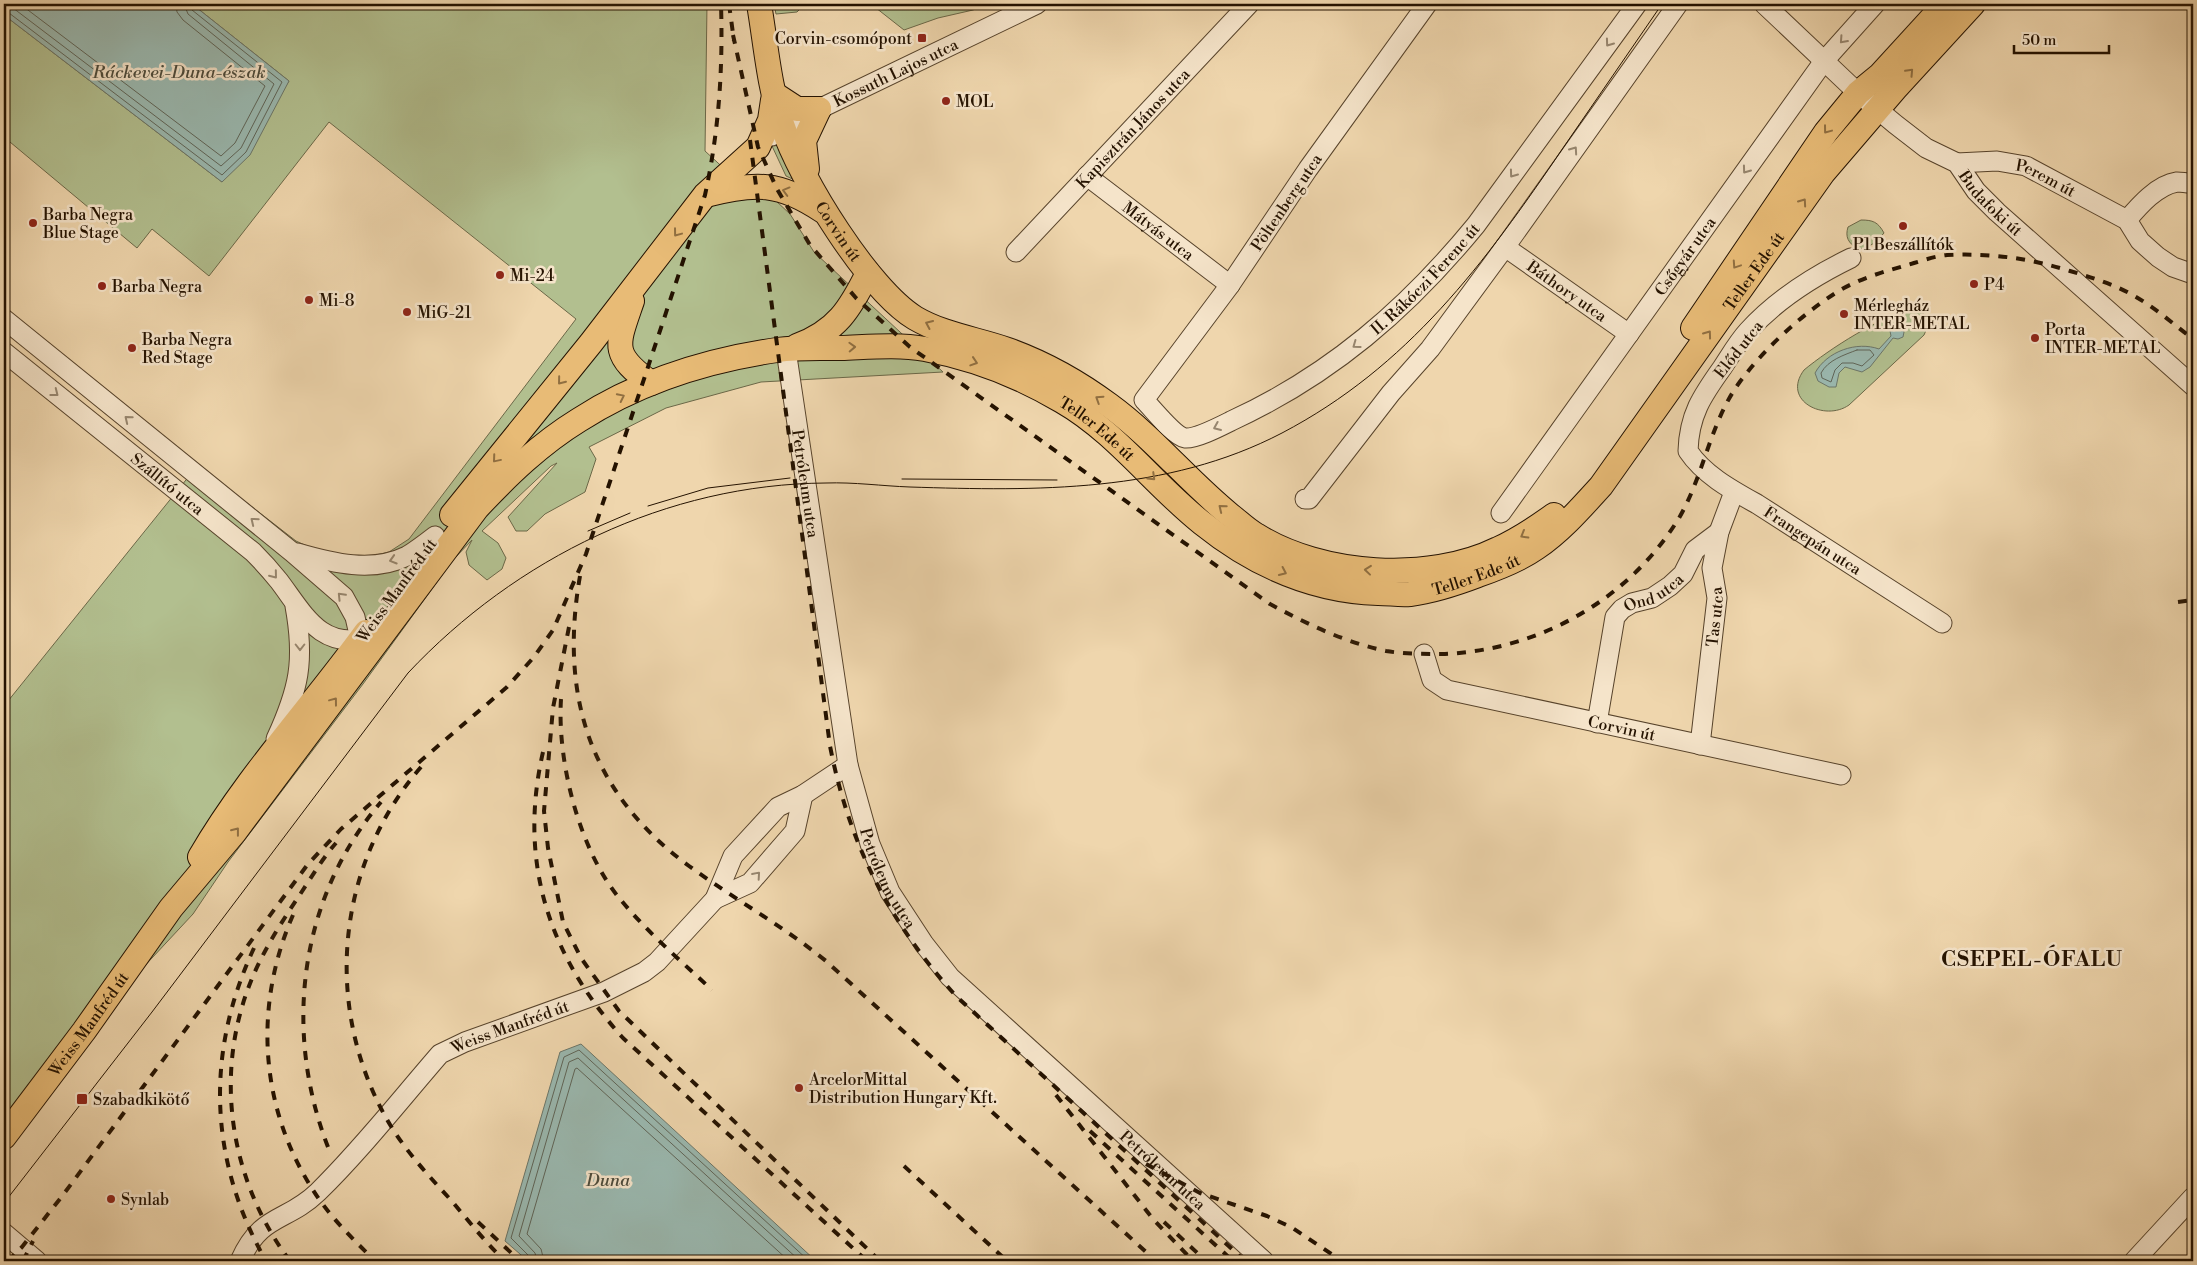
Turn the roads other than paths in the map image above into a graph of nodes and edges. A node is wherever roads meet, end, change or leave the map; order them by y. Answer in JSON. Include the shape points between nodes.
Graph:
{"nodes":[{"id":1,"x":759,"y":4,"type":"edge"},
{"id":2,"x":1037,"y":4,"type":"edge"},
{"id":3,"x":1249,"y":4,"type":"edge"},
{"id":4,"x":1427,"y":4,"type":"edge"},
{"id":5,"x":1638,"y":4,"type":"edge"},
{"id":6,"x":1678,"y":4,"type":"edge"},
{"id":7,"x":1764,"y":4,"type":"edge"},
{"id":8,"x":1875,"y":4,"type":"edge"},
{"id":9,"x":1945,"y":4,"type":"edge"},
{"id":10,"x":1973,"y":4,"type":"edge"},
{"id":11,"x":1824,"y":61,"type":"junction"},
{"id":12,"x":1858,"y":93,"type":"junction"},
{"id":13,"x":774,"y":94,"type":"junction"},
{"id":14,"x":1878,"y":108,"type":"junction"},
{"id":15,"x":819,"y":109,"type":"junction"},
{"id":16,"x":783,"y":128,"type":"junction"},
{"id":17,"x":758,"y":147,"type":"junction"},
{"id":18,"x":1957,"y":163,"type":"junction"},
{"id":19,"x":1087,"y":176,"type":"junction"},
{"id":20,"x":2193,"y":184,"type":"edge"},
{"id":21,"x":812,"y":188,"type":"junction"},
{"id":22,"x":705,"y":195,"type":"junction"},
{"id":23,"x":828,"y":215,"type":"junction"},
{"id":24,"x":2127,"y":220,"type":"junction"},
{"id":25,"x":1505,"y":247,"type":"junction"},
{"id":26,"x":1016,"y":252,"type":"dead end"},
{"id":27,"x":1850,"y":258,"type":"dead end"},
{"id":28,"x":868,"y":272,"type":"junction"},
{"id":29,"x":2193,"y":274,"type":"edge"},
{"id":30,"x":638,"y":285,"type":"junction"},
{"id":31,"x":1230,"y":285,"type":"junction"},
{"id":32,"x":4,"y":319,"type":"edge"},
{"id":33,"x":1629,"y":334,"type":"junction"},
{"id":34,"x":786,"y":350,"type":"junction"},
{"id":35,"x":4,"y":352,"type":"edge"},
{"id":36,"x":46,"y":353,"type":"junction"},
{"id":37,"x":30,"y":373,"type":"junction"},
{"id":38,"x":651,"y":383,"type":"junction"},
{"id":39,"x":2193,"y":386,"type":"edge"},
{"id":40,"x":1144,"y":400,"type":"joint"},
{"id":41,"x":1688,"y":451,"type":"joint"},
{"id":42,"x":188,"y":467,"type":"junction"},
{"id":43,"x":172,"y":486,"type":"junction"},
{"id":44,"x":1734,"y":492,"type":"junction"},
{"id":45,"x":1305,"y":499,"type":"dead end"},
{"id":46,"x":1500,"y":513,"type":"dead end"},
{"id":47,"x":1720,"y":532,"type":"junction"},
{"id":48,"x":435,"y":536,"type":"junction"},
{"id":49,"x":292,"y":552,"type":"junction"},
{"id":50,"x":295,"y":605,"type":"junction"},
{"id":51,"x":1942,"y":623,"type":"dead end"},
{"id":52,"x":386,"y":629,"type":"junction"},
{"id":53,"x":360,"y":640,"type":"junction"},
{"id":54,"x":1424,"y":654,"type":"dead end"},
{"id":55,"x":353,"y":676,"type":"junction"},
{"id":56,"x":1597,"y":723,"type":"junction"},
{"id":57,"x":1700,"y":745,"type":"junction"},
{"id":58,"x":268,"y":755,"type":"junction"},
{"id":59,"x":848,"y":764,"type":"junction"},
{"id":60,"x":1842,"y":775,"type":"dead end"},
{"id":61,"x":803,"y":795,"type":"junction"},
{"id":62,"x":715,"y":899,"type":"junction"},
{"id":63,"x":171,"y":908,"type":"junction"},
{"id":64,"x":4,"y":1137,"type":"edge"},
{"id":65,"x":2193,"y":1197,"type":"edge"},
{"id":66,"x":4,"y":1233,"type":"edge"},
{"id":67,"x":37,"y":1261,"type":"edge"},
{"id":68,"x":240,"y":1261,"type":"edge"},
{"id":69,"x":1264,"y":1261,"type":"edge"},
{"id":70,"x":2134,"y":1261,"type":"edge"}],
"edges":[{"from":1,"to":13,"type":"main road"},
{"from":2,"to":15,"type":"street","name":"Kossuth Lajos utca"},
{"from":3,"to":19,"type":"street","name":"Kapisztrán János utca"},
{"from":4,"to":31,"type":"street","name":"Pöltenberg utca","via":[[1308,169]]},
{"from":5,"to":40,"type":"street","name":"II. Rákóczi Ferenc út","one_way":true,"via":[[1482,217],[1393,316],[1296,386],[1260,407],[1188,438],[1179,436]]},
{"from":25,"to":6,"type":"street","one_way":true},
{"from":7,"to":11,"type":"street","name":"Budafoki út"},
{"from":8,"to":11,"type":"street","name":"Csőgyár utca","one_way":true},
{"from":9,"to":12,"type":"main road","name":"Teller Ede út","via":[[1880,76]]},
{"from":14,"to":10,"type":"main road","name":"Teller Ede út","one_way":true},
{"from":11,"to":12,"type":"street","name":"Budafoki út"},
{"from":11,"to":33,"type":"street","name":"Csőgyár utca","one_way":true},
{"from":12,"to":14,"type":"street","name":"Budafoki út"},
{"from":12,"to":28,"type":"main road","name":"Teller Ede út","one_way":true,"via":[[1826,132],[1584,483],[1553,515],[1530,532],[1496,550],[1449,565],[1372,571],[1332,565],[1294,554],[1255,535],[1110,406],[1056,372],[1009,350],[952,334],[916,319]]},
{"from":13,"to":15,"type":"main road","via":[[797,109]]},
{"from":13,"to":16,"type":"main road"},
{"from":13,"to":17,"type":"main road","via":[[770,120]]},
{"from":14,"to":18,"type":"street","name":"Budafoki út","via":[[1926,148]]},
{"from":34,"to":14,"type":"main road","name":"Teller Ede út","one_way":true,"via":[[910,347],[971,360],[1020,378],[1066,403],[1115,441],[1200,521],[1251,558],[1290,576],[1324,585],[1358,592],[1409,594],[1465,580],[1502,566],[1536,548],[1571,519],[1601,486],[1823,173]]},
{"from":15,"to":16,"type":"street","name":"Kossuth Lajos utca"},
{"from":15,"to":21,"type":"main road","via":[[804,141]]},
{"from":16,"to":17,"type":"street","name":"Kossuth Lajos utca"},
{"from":16,"to":21,"type":"main road"},
{"from":17,"to":22,"type":"main road","name":"Weiss Manfréd út"},
{"from":18,"to":24,"type":"street","name":"Perem út","via":[[1997,161],[2026,166]]},
{"from":18,"to":39,"type":"street","name":"Budafoki út","via":[[1976,191],[1997,212]]},
{"from":19,"to":26,"type":"street","name":"Kapisztrán János utca"},
{"from":19,"to":31,"type":"street","name":"Mátyás utca"},
{"from":20,"to":24,"type":"street","via":[[2178,182],[2168,185],[2149,197]]},
{"from":21,"to":23,"type":"main road","name":"Corvin út"},
{"from":23,"to":22,"type":"main road","one_way":true,"via":[[791,192],[756,185]]},
{"from":22,"to":30,"type":"main road","name":"Weiss Manfréd út","one_way":true},
{"from":23,"to":28,"type":"main road","name":"Corvin út"},
{"from":24,"to":29,"type":"street","name":"Perem út","via":[[2140,241],[2158,257]]},
{"from":25,"to":33,"type":"street","name":"Báthory utca"},
{"from":25,"to":45,"type":"street","via":[[1430,349],[1309,500]]},
{"from":27,"to":41,"type":"street","name":"Előd utca","via":[[1792,291],[1747,332],[1704,392],[1694,412],[1688,431]]},
{"from":28,"to":34,"type":"main road","via":[[856,298],[831,329]]},
{"from":30,"to":38,"type":"main road","name":"Weiss Manfréd út","via":[[623,326],[621,354],[626,363]]},
{"from":30,"to":48,"type":"main road","name":"Weiss Manfréd út","one_way":true},
{"from":31,"to":40,"type":"street","name":"Pöltenberg utca"},
{"from":32,"to":36,"type":"street","name":"Szállító utca"},
{"from":33,"to":46,"type":"street","name":"Csőgyár utca"},
{"from":34,"to":38,"type":"main road","name":"Weiss Manfréd út","via":[[733,359]]},
{"from":34,"to":59,"type":"street","name":"Petróleum utca"},
{"from":35,"to":37,"type":"street","name":"Szállító utca"},
{"from":36,"to":37,"type":"street"},
{"from":42,"to":36,"type":"street","name":"Szállító utca","one_way":true},
{"from":37,"to":43,"type":"street","name":"Szállító utca","one_way":true},
{"from":52,"to":38,"type":"main road","name":"Weiss Manfréd út","one_way":true,"via":[[477,508],[513,469],[578,420]]},
{"from":41,"to":44,"type":"street","name":"Frangepán utca","via":[[1702,468]]},
{"from":42,"to":43,"type":"street"},
{"from":49,"to":42,"type":"street","name":"Szállító utca","one_way":true},
{"from":43,"to":50,"type":"street","name":"Szállító utca","one_way":true,"via":[[253,552],[280,582]]},
{"from":44,"to":47,"type":"street","name":"Tas utca"},
{"from":44,"to":51,"type":"street","name":"Frangepán utca"},
{"from":47,"to":56,"type":"street","name":"Ond utca","via":[[1695,550],[1683,574],[1670,586],[1652,598],[1632,603],[1615,617]]},
{"from":47,"to":57,"type":"street","name":"Tas utca","via":[[1712,568],[1717,598]]},
{"from":48,"to":49,"type":"street","name":"Szállító utca","one_way":true,"via":[[407,556],[380,564],[332,563]]},
{"from":48,"to":53,"type":"main road","name":"Weiss Manfréd út"},
{"from":53,"to":49,"type":"street","name":"Szállító utca","one_way":true,"via":[[355,617],[344,597]]},
{"from":50,"to":53,"type":"street","name":"Szállító utca","via":[[326,634],[338,639]]},
{"from":50,"to":58,"type":"street","name":"Szállító utca","one_way":true,"via":[[300,636],[300,670],[284,722]]},
{"from":52,"to":53,"type":"street"},
{"from":52,"to":55,"type":"main road","name":"Weiss Manfréd út"},
{"from":53,"to":55,"type":"street"},
{"from":53,"to":58,"type":"main road","name":"Weiss Manfréd út"},
{"from":54,"to":56,"type":"street","name":"Corvin út","via":[[1432,680],[1448,690]]},
{"from":63,"to":55,"type":"main road","name":"Weiss Manfréd út","one_way":true,"via":[[234,834]]},
{"from":56,"to":57,"type":"street","name":"Corvin út"},
{"from":57,"to":60,"type":"street","name":"Corvin út"},
{"from":58,"to":63,"type":"main road","name":"Weiss Manfréd út","via":[[219,824]]},
{"from":59,"to":61,"type":"street","name":"Weiss Manfréd út"},
{"from":59,"to":69,"type":"street","name":"Petróleum utca","via":[[870,844],[890,892],[950,977]]},
{"from":61,"to":62,"type":"street","name":"Weiss Manfréd út","via":[[778,807],[733,856]]},
{"from":62,"to":61,"type":"street","name":"Weiss Manfréd út","one_way":true,"via":[[750,883],[795,831]]},
{"from":62,"to":68,"type":"street","name":"Weiss Manfréd út","via":[[644,972],[604,992],[440,1054],[327,1184],[310,1199],[256,1233]]},
{"from":63,"to":64,"type":"main road","name":"Weiss Manfréd út"},
{"from":65,"to":70,"type":"street"},
{"from":66,"to":67,"type":"street"}]}
